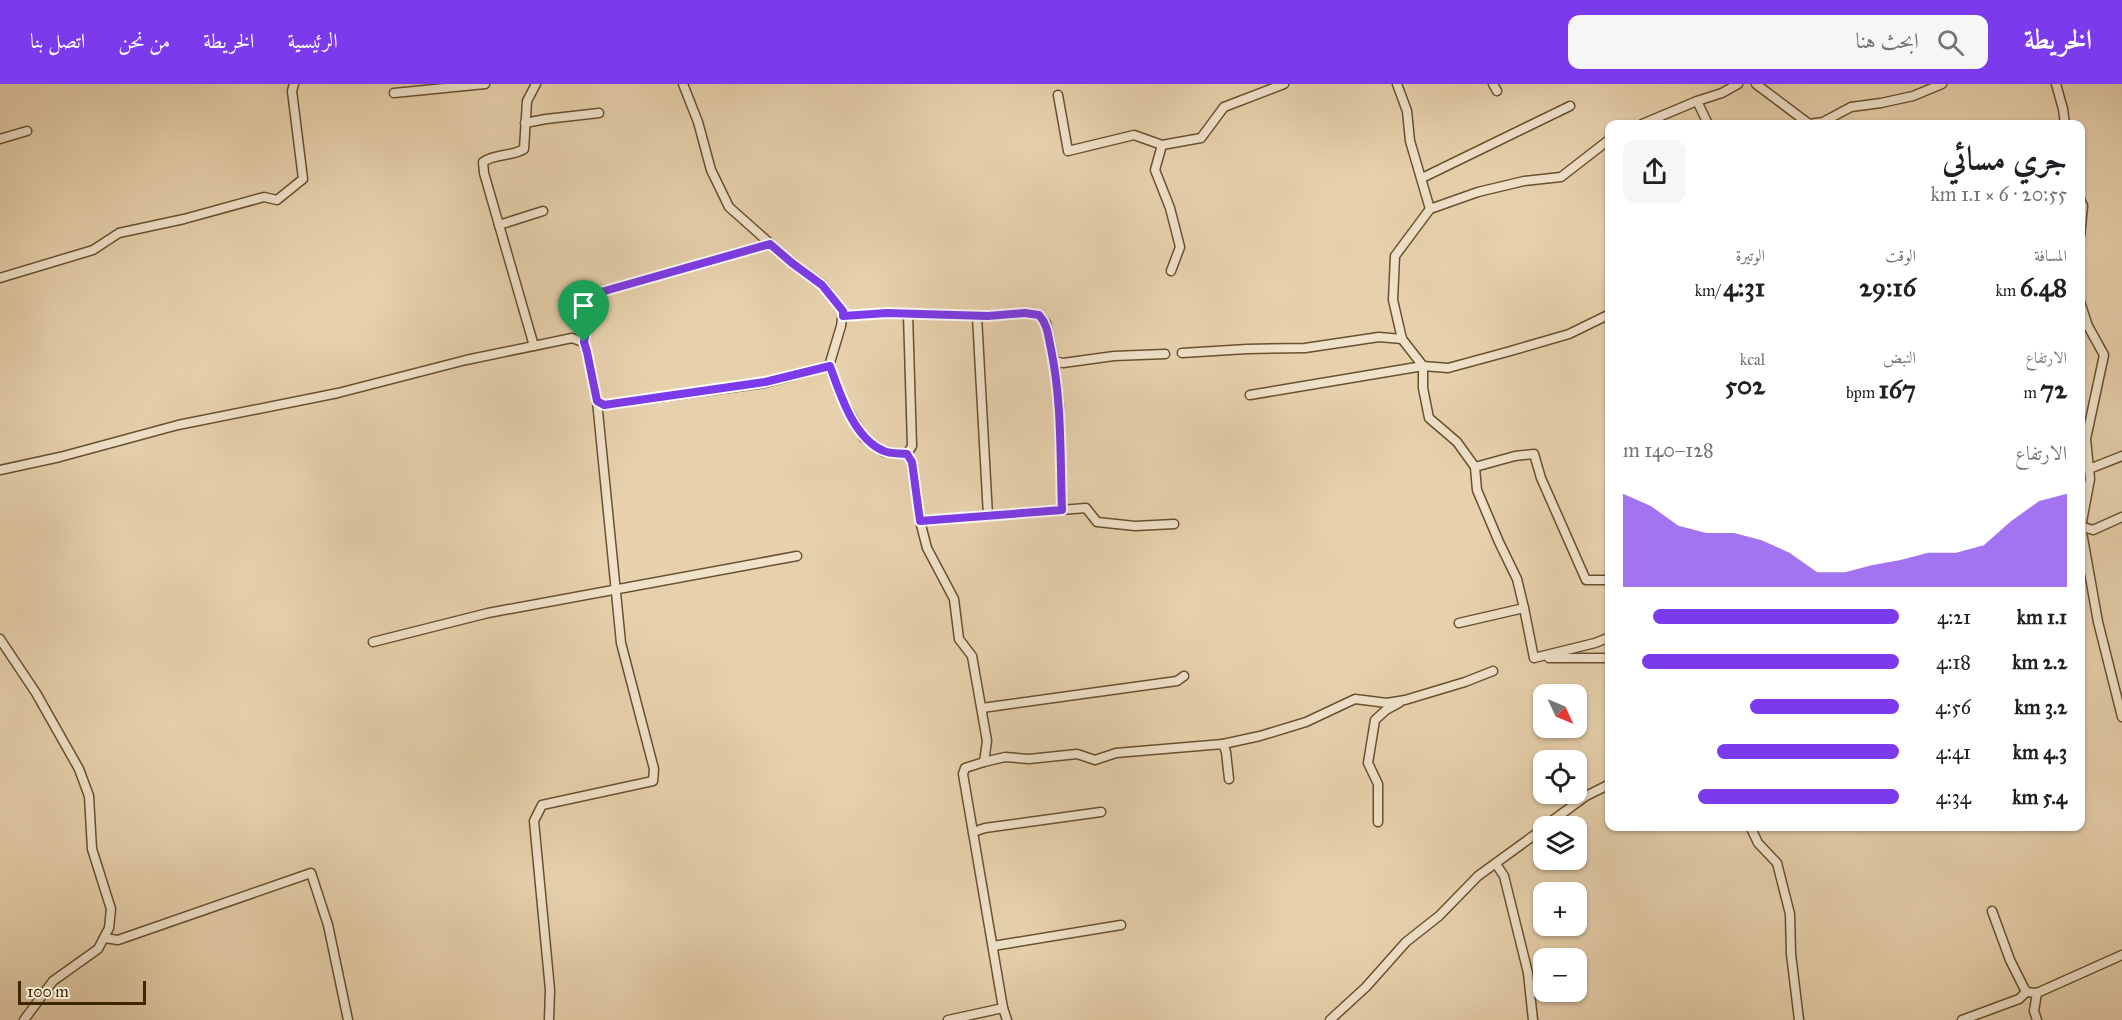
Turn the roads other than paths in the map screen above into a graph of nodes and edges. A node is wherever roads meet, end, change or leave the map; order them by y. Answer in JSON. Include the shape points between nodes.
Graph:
{"nodes":[{"id":1,"x":294,"y":84,"type":"edge"},
{"id":2,"x":485,"y":84,"type":"edge"},
{"id":3,"x":536,"y":84,"type":"edge"},
{"id":4,"x":683,"y":84,"type":"edge"},
{"id":5,"x":1284,"y":84,"type":"edge"},
{"id":6,"x":1397,"y":84,"type":"edge"},
{"id":7,"x":1738,"y":84,"type":"edge"},
{"id":8,"x":1756,"y":84,"type":"edge"},
{"id":9,"x":1942,"y":84,"type":"edge"},
{"id":10,"x":2056,"y":84,"type":"edge"},
{"id":11,"x":394,"y":93,"type":"dead end"},
{"id":12,"x":1058,"y":95,"type":"dead end"},
{"id":13,"x":1697,"y":101,"type":"junction"},
{"id":14,"x":1570,"y":106,"type":"dead end"},
{"id":15,"x":599,"y":113,"type":"dead end"},
{"id":16,"x":1652,"y":120,"type":"edge"},
{"id":17,"x":1706,"y":120,"type":"edge"},
{"id":18,"x":1804,"y":120,"type":"edge"},
{"id":19,"x":1827,"y":120,"type":"edge"},
{"id":20,"x":2064,"y":120,"type":"edge"},
{"id":21,"x":525,"y":123,"type":"junction"},
{"id":22,"x":27,"y":131,"type":"dead end"},
{"id":23,"x":0,"y":138,"type":"edge"},
{"id":24,"x":1605,"y":143,"type":"edge"},
{"id":25,"x":1162,"y":145,"type":"junction"},
{"id":26,"x":1422,"y":178,"type":"junction"},
{"id":27,"x":1430,"y":209,"type":"junction"},
{"id":28,"x":543,"y":211,"type":"dead end"},
{"id":29,"x":499,"y":225,"type":"junction"},
{"id":30,"x":770,"y":244,"type":"junction"},
{"id":31,"x":1171,"y":272,"type":"dead end"},
{"id":32,"x":0,"y":278,"type":"edge"},
{"id":33,"x":908,"y":314,"type":"junction"},
{"id":34,"x":843,"y":316,"type":"junction"},
{"id":35,"x":977,"y":316,"type":"junction"},
{"id":36,"x":1605,"y":316,"type":"edge"},
{"id":37,"x":2085,"y":317,"type":"edge"},
{"id":38,"x":1402,"y":339,"type":"junction"},
{"id":39,"x":584,"y":342,"type":"junction"},
{"id":40,"x":534,"y":346,"type":"junction"},
{"id":41,"x":1182,"y":353,"type":"dead end"},
{"id":42,"x":1166,"y":354,"type":"dead end"},
{"id":43,"x":1054,"y":361,"type":"junction"},
{"id":44,"x":830,"y":366,"type":"junction"},
{"id":45,"x":1423,"y":366,"type":"junction"},
{"id":46,"x":1250,"y":395,"type":"dead end"},
{"id":47,"x":597,"y":401,"type":"junction"},
{"id":48,"x":2091,"y":412,"type":"junction"},
{"id":49,"x":2085,"y":414,"type":"edge"},
{"id":50,"x":907,"y":454,"type":"junction"},
{"id":51,"x":2122,"y":456,"type":"edge"},
{"id":52,"x":1475,"y":467,"type":"junction"},
{"id":53,"x":2089,"y":469,"type":"junction"},
{"id":54,"x":0,"y":470,"type":"edge"},
{"id":55,"x":2085,"y":505,"type":"edge"},
{"id":56,"x":1062,"y":510,"type":"junction"},
{"id":57,"x":988,"y":516,"type":"junction"},
{"id":58,"x":2122,"y":517,"type":"edge"},
{"id":59,"x":920,"y":521,"type":"junction"},
{"id":60,"x":1174,"y":524,"type":"dead end"},
{"id":61,"x":2085,"y":527,"type":"edge"},
{"id":62,"x":2085,"y":549,"type":"edge"},
{"id":63,"x":797,"y":556,"type":"dead end"},
{"id":64,"x":1605,"y":580,"type":"edge"},
{"id":65,"x":616,"y":588,"type":"junction"},
{"id":66,"x":1524,"y":609,"type":"junction"},
{"id":67,"x":1459,"y":623,"type":"dead end"},
{"id":68,"x":0,"y":639,"type":"edge"},
{"id":69,"x":1605,"y":639,"type":"edge"},
{"id":70,"x":373,"y":642,"type":"dead end"},
{"id":71,"x":1534,"y":658,"type":"junction"},
{"id":72,"x":1605,"y":658,"type":"edge"},
{"id":73,"x":1493,"y":671,"type":"dead end"},
{"id":74,"x":1184,"y":676,"type":"dead end"},
{"id":75,"x":1405,"y":700,"type":"junction"},
{"id":76,"x":982,"y":708,"type":"junction"},
{"id":77,"x":2122,"y":717,"type":"edge"},
{"id":78,"x":1223,"y":744,"type":"junction"},
{"id":79,"x":984,"y":762,"type":"junction"},
{"id":80,"x":1228,"y":779,"type":"dead end"},
{"id":81,"x":1605,"y":786,"type":"edge"},
{"id":82,"x":1101,"y":812,"type":"dead end"},
{"id":83,"x":1559,"y":816,"type":"edge"},
{"id":84,"x":1378,"y":822,"type":"dead end"},
{"id":85,"x":1752,"y":831,"type":"edge"},
{"id":86,"x":973,"y":832,"type":"junction"},
{"id":87,"x":1533,"y":836,"type":"edge"},
{"id":88,"x":1497,"y":864,"type":"junction"},
{"id":89,"x":1992,"y":911,"type":"dead end"},
{"id":90,"x":1121,"y":925,"type":"dead end"},
{"id":91,"x":104,"y":938,"type":"junction"},
{"id":92,"x":993,"y":946,"type":"junction"},
{"id":93,"x":2122,"y":955,"type":"edge"},
{"id":94,"x":2026,"y":992,"type":"junction"},
{"id":95,"x":2037,"y":993,"type":"junction"},
{"id":96,"x":1003,"y":1008,"type":"junction"},
{"id":97,"x":24,"y":1020,"type":"edge"},
{"id":98,"x":348,"y":1020,"type":"edge"},
{"id":99,"x":549,"y":1020,"type":"edge"},
{"id":100,"x":948,"y":1020,"type":"edge"},
{"id":101,"x":1007,"y":1020,"type":"edge"},
{"id":102,"x":1330,"y":1020,"type":"edge"},
{"id":103,"x":1533,"y":1020,"type":"edge"},
{"id":104,"x":1799,"y":1020,"type":"edge"},
{"id":105,"x":1962,"y":1020,"type":"edge"},
{"id":106,"x":2037,"y":1020,"type":"edge"}],
"edges":[{"from":1,"to":32,"type":"street","via":[[303,179],[277,200],[264,196],[119,233],[93,250]]},
{"from":2,"to":11,"type":"street"},
{"from":3,"to":21,"type":"street","via":[[527,101]]},
{"from":4,"to":30,"type":"street","via":[[711,170],[729,207]]},
{"from":5,"to":25,"type":"street","via":[[1224,108],[1201,138]]},
{"from":6,"to":26,"type":"street"},
{"from":7,"to":13,"type":"street"},
{"from":8,"to":18,"type":"street"},
{"from":9,"to":19,"type":"street","via":[[1912,96],[1851,107]]},
{"from":10,"to":20,"type":"street"},
{"from":12,"to":25,"type":"street","via":[[1068,151],[1134,135]]},
{"from":13,"to":16,"type":"street"},
{"from":13,"to":17,"type":"street"},
{"from":14,"to":26,"type":"street"},
{"from":15,"to":21,"type":"street"},
{"from":21,"to":29,"type":"street","via":[[524,149],[483,162]]},
{"from":22,"to":23,"type":"street"},
{"from":24,"to":27,"type":"street","via":[[1561,177],[1478,192]]},
{"from":25,"to":31,"type":"street","via":[[1155,170],[1180,247]]},
{"from":26,"to":27,"type":"street"},
{"from":27,"to":38,"type":"street","via":[[1395,256],[1393,300]]},
{"from":28,"to":29,"type":"street"},
{"from":29,"to":40,"type":"street"},
{"from":30,"to":34,"type":"street","via":[[822,285]]},
{"from":30,"to":39,"type":"street","via":[[587,296],[583,304],[587,324]]},
{"from":33,"to":34,"type":"street"},
{"from":33,"to":35,"type":"street"},
{"from":33,"to":50,"type":"street","via":[[912,446]]},
{"from":34,"to":44,"type":"street"},
{"from":35,"to":43,"type":"street","via":[[1039,315],[1046,323]]},
{"from":35,"to":57,"type":"street"},
{"from":36,"to":45,"type":"street","via":[[1569,334],[1507,352],[1448,368]]},
{"from":37,"to":48,"type":"street","via":[[2104,355]]},
{"from":38,"to":41,"type":"street","via":[[1379,337],[1305,348]]},
{"from":38,"to":45,"type":"street"},
{"from":39,"to":40,"type":"street","via":[[572,338]]},
{"from":39,"to":47,"type":"street"},
{"from":40,"to":54,"type":"street","via":[[338,393],[178,425]]},
{"from":42,"to":43,"type":"street"},
{"from":43,"to":56,"type":"street"},
{"from":44,"to":47,"type":"street","via":[[765,382],[604,405]]},
{"from":44,"to":50,"type":"street","via":[[845,405],[864,438],[884,452]]},
{"from":45,"to":46,"type":"street"},
{"from":45,"to":52,"type":"street","via":[[1430,418]]},
{"from":47,"to":65,"type":"street"},
{"from":48,"to":49,"type":"street"},
{"from":48,"to":53,"type":"street","via":[[2086,439]]},
{"from":50,"to":59,"type":"street","via":[[912,462]]},
{"from":51,"to":53,"type":"street"},
{"from":52,"to":64,"type":"street","via":[[1534,454],[1586,580]]},
{"from":52,"to":66,"type":"street","via":[[1477,490],[1517,579]]},
{"from":53,"to":55,"type":"street"},
{"from":56,"to":57,"type":"street"},
{"from":56,"to":60,"type":"street","via":[[1086,508],[1097,522],[1135,526]]},
{"from":57,"to":59,"type":"street"},
{"from":58,"to":61,"type":"street","via":[[2093,530]]},
{"from":59,"to":76,"type":"street","via":[[927,548],[954,599],[959,639],[972,656]]},
{"from":62,"to":77,"type":"street","via":[[2098,622]]},
{"from":63,"to":65,"type":"street"},
{"from":65,"to":70,"type":"street","via":[[488,613]]},
{"from":65,"to":99,"type":"street","via":[[621,643],[654,769],[653,782],[542,805],[534,821],[550,990]]},
{"from":66,"to":67,"type":"street"},
{"from":66,"to":71,"type":"street"},
{"from":68,"to":91,"type":"street","via":[[69,748],[86,788],[92,849],[111,909]]},
{"from":69,"to":71,"type":"street"},
{"from":71,"to":72,"type":"street"},
{"from":73,"to":75,"type":"street"},
{"from":74,"to":76,"type":"street","via":[[1177,681]]},
{"from":75,"to":78,"type":"street","via":[[1388,703],[1355,699],[1306,722]]},
{"from":75,"to":84,"type":"street","via":[[1376,720],[1368,763],[1378,784]]},
{"from":76,"to":79,"type":"street","via":[[987,741]]},
{"from":78,"to":79,"type":"street","via":[[1116,753],[1095,760],[1077,754],[1005,757]]},
{"from":78,"to":80,"type":"street"},
{"from":79,"to":86,"type":"street","via":[[965,768],[963,774]]},
{"from":81,"to":83,"type":"street"},
{"from":82,"to":86,"type":"street"},
{"from":85,"to":104,"type":"street","via":[[1776,863],[1787,904]]},
{"from":86,"to":92,"type":"street"},
{"from":87,"to":88,"type":"street"},
{"from":88,"to":102,"type":"street","via":[[1478,876],[1439,916],[1406,942]]},
{"from":88,"to":103,"type":"street","via":[[1504,876],[1528,973]]},
{"from":89,"to":94,"type":"street"},
{"from":90,"to":92,"type":"street"},
{"from":91,"to":97,"type":"street","via":[[98,949],[53,981]]},
{"from":91,"to":98,"type":"street","via":[[118,940],[311,873],[328,925]]},
{"from":92,"to":96,"type":"street"},
{"from":93,"to":95,"type":"street"},
{"from":94,"to":95,"type":"street"},
{"from":94,"to":105,"type":"street","via":[[2019,999]]},
{"from":95,"to":106,"type":"street"},
{"from":96,"to":100,"type":"street"},
{"from":96,"to":101,"type":"street"}]}
